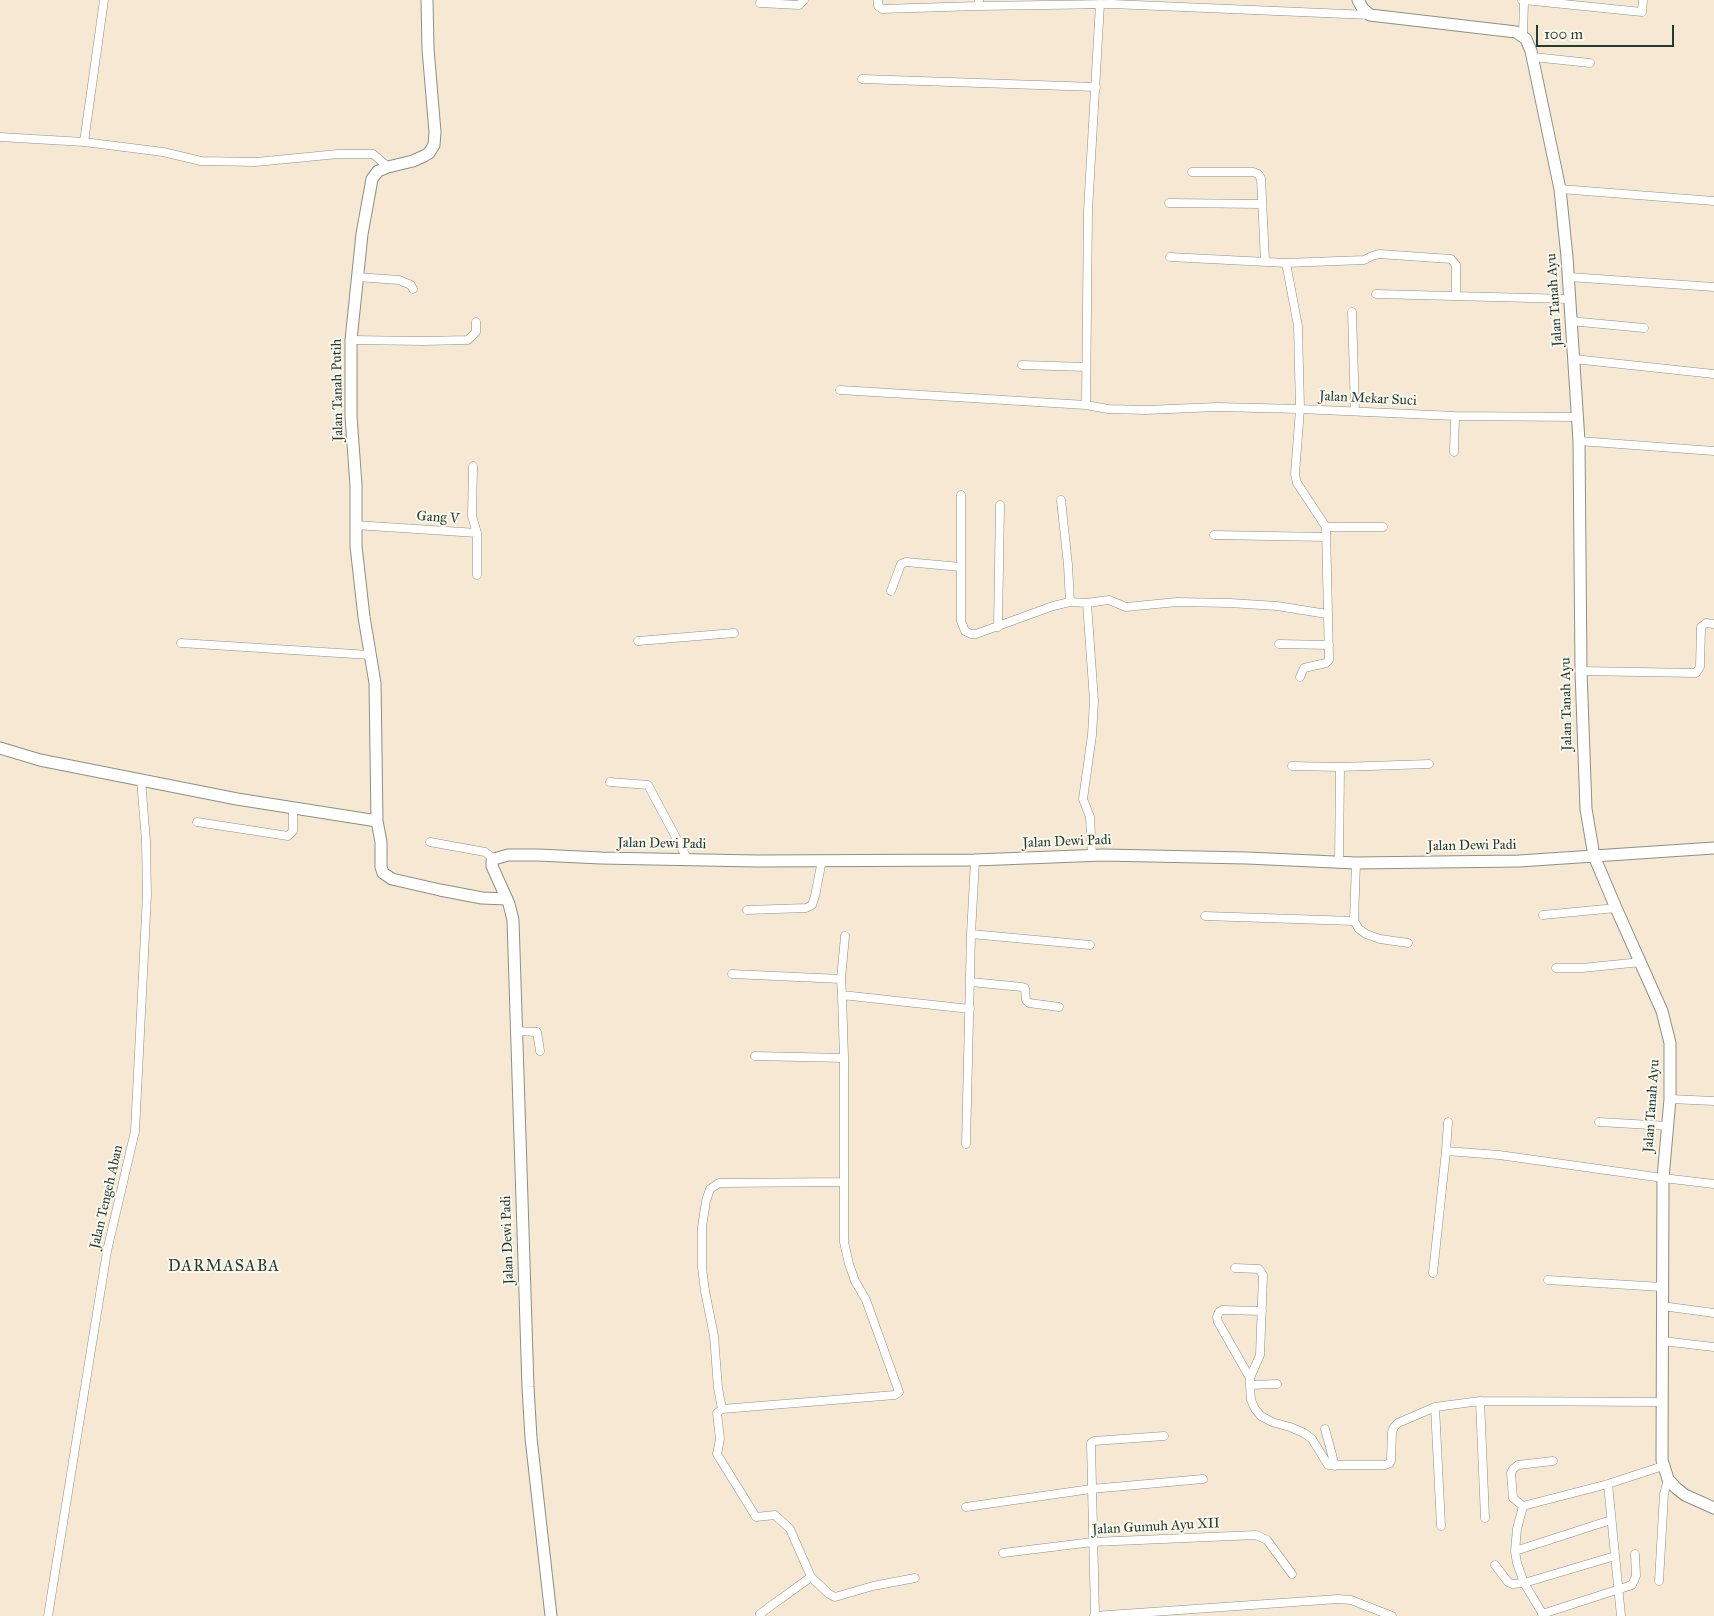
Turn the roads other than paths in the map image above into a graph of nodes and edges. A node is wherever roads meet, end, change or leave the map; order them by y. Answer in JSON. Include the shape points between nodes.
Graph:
{"nodes":[{"id":1,"x":104,"y":0,"type":"edge"},
{"id":2,"x":428,"y":0,"type":"edge"},
{"id":3,"x":804,"y":0,"type":"edge"},
{"id":4,"x":878,"y":0,"type":"edge"},
{"id":5,"x":1358,"y":0,"type":"edge"},
{"id":6,"x":1524,"y":0,"type":"edge"},
{"id":7,"x":1643,"y":0,"type":"edge"},
{"id":8,"x":1112,"y":2,"type":"edge"},
{"id":9,"x":760,"y":3,"type":"dead end"},
{"id":10,"x":979,"y":3,"type":"edge"},
{"id":11,"x":1100,"y":4,"type":"junction"},
{"id":12,"x":1370,"y":15,"type":"junction"},
{"id":13,"x":1523,"y":36,"type":"junction"},
{"id":14,"x":1533,"y":57,"type":"junction"},
{"id":15,"x":1590,"y":63,"type":"dead end"},
{"id":16,"x":862,"y":79,"type":"dead end"},
{"id":17,"x":1096,"y":87,"type":"junction"},
{"id":18,"x":0,"y":137,"type":"edge"},
{"id":19,"x":84,"y":142,"type":"junction"},
{"id":20,"x":388,"y":167,"type":"junction"},
{"id":21,"x":1192,"y":172,"type":"dead end"},
{"id":22,"x":1560,"y":189,"type":"junction"},
{"id":23,"x":1714,"y":201,"type":"edge"},
{"id":24,"x":1169,"y":204,"type":"dead end"},
{"id":25,"x":1262,"y":204,"type":"junction"},
{"id":26,"x":1170,"y":257,"type":"dead end"},
{"id":27,"x":1265,"y":261,"type":"junction"},
{"id":28,"x":1286,"y":263,"type":"junction"},
{"id":29,"x":357,"y":277,"type":"junction"},
{"id":30,"x":1568,"y":277,"type":"junction"},
{"id":31,"x":1714,"y":287,"type":"edge"},
{"id":32,"x":412,"y":289,"type":"dead end"},
{"id":33,"x":1376,"y":294,"type":"dead end"},
{"id":34,"x":1456,"y":296,"type":"junction"},
{"id":35,"x":1570,"y":299,"type":"junction"},
{"id":36,"x":1352,"y":312,"type":"dead end"},
{"id":37,"x":1570,"y":321,"type":"junction"},
{"id":38,"x":476,"y":322,"type":"dead end"},
{"id":39,"x":1644,"y":328,"type":"dead end"},
{"id":40,"x":351,"y":340,"type":"junction"},
{"id":41,"x":1574,"y":359,"type":"junction"},
{"id":42,"x":1022,"y":365,"type":"dead end"},
{"id":43,"x":1086,"y":367,"type":"junction"},
{"id":44,"x":1714,"y":374,"type":"edge"},
{"id":45,"x":840,"y":390,"type":"dead end"},
{"id":46,"x":1086,"y":405,"type":"junction"},
{"id":47,"x":1300,"y":408,"type":"junction"},
{"id":48,"x":1355,"y":411,"type":"junction"},
{"id":49,"x":1455,"y":416,"type":"junction"},
{"id":50,"x":1577,"y":417,"type":"junction"},
{"id":51,"x":1579,"y":441,"type":"junction"},
{"id":52,"x":1714,"y":451,"type":"edge"},
{"id":53,"x":1454,"y":452,"type":"dead end"},
{"id":54,"x":473,"y":466,"type":"dead end"},
{"id":55,"x":961,"y":496,"type":"dead end"},
{"id":56,"x":1061,"y":500,"type":"dead end"},
{"id":57,"x":1000,"y":505,"type":"dead end"},
{"id":58,"x":355,"y":525,"type":"junction"},
{"id":59,"x":1326,"y":527,"type":"junction"},
{"id":60,"x":1383,"y":527,"type":"dead end"},
{"id":61,"x":477,"y":533,"type":"junction"},
{"id":62,"x":1214,"y":536,"type":"dead end"},
{"id":63,"x":1326,"y":537,"type":"junction"},
{"id":64,"x":961,"y":567,"type":"junction"},
{"id":65,"x":477,"y":575,"type":"dead end"},
{"id":66,"x":892,"y":591,"type":"dead end"},
{"id":67,"x":1070,"y":602,"type":"junction"},
{"id":68,"x":1087,"y":603,"type":"junction"},
{"id":69,"x":1327,"y":614,"type":"junction"},
{"id":70,"x":1714,"y":624,"type":"edge"},
{"id":71,"x":998,"y":627,"type":"junction"},
{"id":72,"x":734,"y":633,"type":"dead end"},
{"id":73,"x":638,"y":641,"type":"dead end"},
{"id":74,"x":181,"y":643,"type":"dead end"},
{"id":75,"x":1279,"y":644,"type":"dead end"},
{"id":76,"x":1329,"y":645,"type":"junction"},
{"id":77,"x":370,"y":655,"type":"junction"},
{"id":78,"x":1581,"y":671,"type":"junction"},
{"id":79,"x":1300,"y":677,"type":"dead end"},
{"id":80,"x":0,"y":748,"type":"edge"},
{"id":81,"x":1430,"y":764,"type":"dead end"},
{"id":82,"x":1292,"y":766,"type":"dead end"},
{"id":83,"x":1340,"y":767,"type":"junction"},
{"id":84,"x":141,"y":780,"type":"junction"},
{"id":85,"x":610,"y":782,"type":"dead end"},
{"id":86,"x":294,"y":808,"type":"junction"},
{"id":87,"x":377,"y":821,"type":"junction"},
{"id":88,"x":196,"y":822,"type":"dead end"},
{"id":89,"x":430,"y":842,"type":"dead end"},
{"id":90,"x":1714,"y":848,"type":"edge"},
{"id":91,"x":1098,"y":855,"type":"junction"},
{"id":92,"x":1594,"y":856,"type":"junction"},
{"id":93,"x":494,"y":859,"type":"junction"},
{"id":94,"x":686,"y":860,"type":"junction"},
{"id":95,"x":822,"y":860,"type":"junction"},
{"id":96,"x":975,"y":860,"type":"junction"},
{"id":97,"x":1340,"y":862,"type":"junction"},
{"id":98,"x":1356,"y":863,"type":"junction"},
{"id":99,"x":507,"y":899,"type":"junction"},
{"id":100,"x":1616,"y":908,"type":"junction"},
{"id":101,"x":747,"y":910,"type":"dead end"},
{"id":102,"x":1205,"y":916,"type":"dead end"},
{"id":103,"x":1543,"y":916,"type":"dead end"},
{"id":104,"x":1354,"y":921,"type":"junction"},
{"id":105,"x":971,"y":934,"type":"junction"},
{"id":106,"x":845,"y":936,"type":"dead end"},
{"id":107,"x":1408,"y":943,"type":"dead end"},
{"id":108,"x":1090,"y":945,"type":"dead end"},
{"id":109,"x":1641,"y":962,"type":"junction"},
{"id":110,"x":1556,"y":968,"type":"dead end"},
{"id":111,"x":732,"y":974,"type":"dead end"},
{"id":112,"x":841,"y":979,"type":"junction"},
{"id":113,"x":971,"y":982,"type":"junction"},
{"id":114,"x":842,"y":995,"type":"junction"},
{"id":115,"x":1059,"y":1007,"type":"dead end"},
{"id":116,"x":970,"y":1009,"type":"junction"},
{"id":117,"x":516,"y":1031,"type":"junction"},
{"id":118,"x":540,"y":1051,"type":"dead end"},
{"id":119,"x":755,"y":1056,"type":"dead end"},
{"id":120,"x":844,"y":1058,"type":"junction"},
{"id":121,"x":1670,"y":1099,"type":"junction"},
{"id":122,"x":1714,"y":1101,"type":"edge"},
{"id":123,"x":1448,"y":1122,"type":"dead end"},
{"id":124,"x":1599,"y":1122,"type":"dead end"},
{"id":125,"x":1668,"y":1126,"type":"junction"},
{"id":126,"x":966,"y":1144,"type":"dead end"},
{"id":127,"x":1446,"y":1151,"type":"junction"},
{"id":128,"x":1662,"y":1178,"type":"junction"},
{"id":129,"x":844,"y":1182,"type":"junction"},
{"id":130,"x":1714,"y":1184,"type":"edge"},
{"id":131,"x":1235,"y":1268,"type":"dead end"},
{"id":132,"x":1433,"y":1273,"type":"dead end"},
{"id":133,"x":1548,"y":1280,"type":"dead end"},
{"id":134,"x":1662,"y":1287,"type":"junction"},
{"id":135,"x":1662,"y":1306,"type":"junction"},
{"id":136,"x":1262,"y":1311,"type":"junction"},
{"id":137,"x":1714,"y":1313,"type":"edge"},
{"id":138,"x":1662,"y":1341,"type":"junction"},
{"id":139,"x":1714,"y":1347,"type":"edge"},
{"id":140,"x":1250,"y":1381,"type":"junction"},
{"id":141,"x":1277,"y":1384,"type":"dead end"},
{"id":142,"x":1480,"y":1400,"type":"junction"},
{"id":143,"x":1662,"y":1402,"type":"junction"},
{"id":144,"x":1435,"y":1407,"type":"junction"},
{"id":145,"x":722,"y":1409,"type":"junction"},
{"id":146,"x":1325,"y":1429,"type":"dead end"},
{"id":147,"x":1164,"y":1436,"type":"dead end"},
{"id":148,"x":1553,"y":1461,"type":"dead end"},
{"id":149,"x":1335,"y":1466,"type":"junction"},
{"id":150,"x":1663,"y":1466,"type":"junction"},
{"id":151,"x":1203,"y":1479,"type":"dead end"},
{"id":152,"x":1668,"y":1479,"type":"junction"},
{"id":153,"x":1608,"y":1484,"type":"junction"},
{"id":154,"x":1091,"y":1489,"type":"junction"},
{"id":155,"x":1523,"y":1506,"type":"junction"},
{"id":156,"x":966,"y":1507,"type":"dead end"},
{"id":157,"x":1714,"y":1508,"type":"edge"},
{"id":158,"x":1485,"y":1518,"type":"dead end"},
{"id":159,"x":1611,"y":1520,"type":"junction"},
{"id":160,"x":1441,"y":1526,"type":"dead end"},
{"id":161,"x":1093,"y":1542,"type":"junction"},
{"id":162,"x":1516,"y":1551,"type":"junction"},
{"id":163,"x":1003,"y":1554,"type":"dead end"},
{"id":164,"x":1636,"y":1554,"type":"dead end"},
{"id":165,"x":1615,"y":1556,"type":"junction"},
{"id":166,"x":1495,"y":1565,"type":"dead end"},
{"id":167,"x":1292,"y":1574,"type":"dead end"},
{"id":168,"x":812,"y":1578,"type":"junction"},
{"id":169,"x":915,"y":1578,"type":"dead end"},
{"id":170,"x":1660,"y":1581,"type":"dead end"},
{"id":171,"x":1524,"y":1582,"type":"junction"},
{"id":172,"x":1619,"y":1590,"type":"junction"},
{"id":173,"x":761,"y":1613,"type":"edge"},
{"id":174,"x":1543,"y":1615,"type":"edge"},
{"id":175,"x":48,"y":1616,"type":"edge"},
{"id":176,"x":551,"y":1616,"type":"edge"},
{"id":177,"x":1095,"y":1616,"type":"edge"},
{"id":178,"x":1392,"y":1616,"type":"edge"},
{"id":179,"x":1620,"y":1616,"type":"edge"}],
"edges":[{"from":1,"to":19,"type":"street"},
{"from":2,"to":20,"type":"street","name":"Jalan Tanah Putih","via":[[434,145],[429,153],[418,159]]},
{"from":3,"to":9,"type":"street","via":[[799,5]]},
{"from":4,"to":10,"type":"street","via":[[882,9]]},
{"from":5,"to":12,"type":"street"},
{"from":6,"to":7,"type":"street","via":[[1642,12]]},
{"from":6,"to":13,"type":"street"},
{"from":8,"to":11,"type":"street"},
{"from":8,"to":12,"type":"street"},
{"from":10,"to":11,"type":"street"},
{"from":11,"to":17,"type":"street"},
{"from":12,"to":13,"type":"street","via":[[1508,30]]},
{"from":13,"to":14,"type":"street","name":"Jalan Tanah Ayu"},
{"from":14,"to":15,"type":"street"},
{"from":14,"to":22,"type":"street","name":"Jalan Tanah Ayu"},
{"from":16,"to":17,"type":"street"},
{"from":17,"to":43,"type":"street","via":[[1088,210]]},
{"from":18,"to":19,"type":"street"},
{"from":19,"to":20,"type":"street","via":[[163,152],[201,161],[256,162],[373,154]]},
{"from":20,"to":29,"type":"street","name":"Jalan Tanah Putih","via":[[374,175],[370,185]]},
{"from":21,"to":25,"type":"street","via":[[1257,173],[1261,178]]},
{"from":22,"to":23,"type":"street"},
{"from":22,"to":30,"type":"street","name":"Jalan Tanah Ayu"},
{"from":24,"to":25,"type":"street"},
{"from":25,"to":27,"type":"street"},
{"from":26,"to":27,"type":"street"},
{"from":27,"to":28,"type":"street"},
{"from":28,"to":34,"type":"street","via":[[1364,260],[1379,254],[1451,259],[1456,265]]},
{"from":28,"to":47,"type":"street","name":"Jalan Mekar Suci","via":[[1298,326]]},
{"from":29,"to":32,"type":"street","via":[[398,280],[411,285]]},
{"from":29,"to":40,"type":"street","name":"Jalan Tanah Putih"},
{"from":30,"to":31,"type":"street"},
{"from":30,"to":35,"type":"street","name":"Jalan Tanah Ayu"},
{"from":33,"to":34,"type":"street"},
{"from":34,"to":35,"type":"street"},
{"from":35,"to":37,"type":"street","name":"Jalan Tanah Ayu"},
{"from":36,"to":48,"type":"street"},
{"from":37,"to":39,"type":"street"},
{"from":37,"to":41,"type":"street","name":"Jalan Tanah Ayu"},
{"from":38,"to":40,"type":"street","via":[[476,332],[468,340]]},
{"from":40,"to":58,"type":"street","name":"Jalan Tanah Putih"},
{"from":41,"to":44,"type":"street"},
{"from":41,"to":50,"type":"street","name":"Jalan Tanah Ayu"},
{"from":42,"to":43,"type":"street"},
{"from":43,"to":46,"type":"street"},
{"from":45,"to":46,"type":"street"},
{"from":46,"to":47,"type":"street","via":[[1146,410]]},
{"from":47,"to":48,"type":"street","name":"Jalan Mekar Suci"},
{"from":47,"to":59,"type":"street","via":[[1295,474],[1297,483]]},
{"from":48,"to":49,"type":"street","name":"Jalan Mekar Suci"},
{"from":49,"to":50,"type":"street","name":"Jalan Mekar Suci"},
{"from":49,"to":53,"type":"street"},
{"from":50,"to":51,"type":"street","name":"Jalan Tanah Ayu"},
{"from":51,"to":52,"type":"street"},
{"from":51,"to":78,"type":"street","name":"Jalan Tanah Ayu"},
{"from":54,"to":61,"type":"street","via":[[472,516]]},
{"from":55,"to":64,"type":"street"},
{"from":56,"to":67,"type":"street"},
{"from":57,"to":71,"type":"street"},
{"from":58,"to":61,"type":"street","name":"Gang V"},
{"from":58,"to":77,"type":"street","name":"Jalan Tanah Putih"},
{"from":59,"to":60,"type":"street"},
{"from":59,"to":63,"type":"street"},
{"from":61,"to":65,"type":"street","name":"Gang V"},
{"from":62,"to":63,"type":"street"},
{"from":63,"to":69,"type":"street"},
{"from":64,"to":66,"type":"street","via":[[906,562],[901,564]]},
{"from":64,"to":71,"type":"street","via":[[963,630],[976,634]]},
{"from":67,"to":68,"type":"street"},
{"from":67,"to":71,"type":"street"},
{"from":68,"to":69,"type":"street","via":[[1109,600],[1122,606],[1133,606],[1176,602],[1230,603]]},
{"from":68,"to":91,"type":"street","via":[[1094,702],[1082,799]]},
{"from":69,"to":76,"type":"street"},
{"from":70,"to":78,"type":"street","via":[[1701,627],[1700,667],[1696,673]]},
{"from":72,"to":73,"type":"street"},
{"from":74,"to":77,"type":"street"},
{"from":75,"to":76,"type":"street"},
{"from":76,"to":79,"type":"street","via":[[1328,662],[1304,668]]},
{"from":77,"to":87,"type":"street","name":"Jalan Tanah Putih","via":[[377,702]]},
{"from":78,"to":92,"type":"street","name":"Jalan Tanah Ayu","via":[[1584,792]]},
{"from":80,"to":84,"type":"street","via":[[40,760]]},
{"from":81,"to":83,"type":"street"},
{"from":82,"to":83,"type":"street"},
{"from":83,"to":97,"type":"street"},
{"from":84,"to":86,"type":"street"},
{"from":84,"to":175,"type":"street","name":"Jalan Tengeh Aban","via":[[147,895],[135,1131],[107,1251]]},
{"from":85,"to":94,"type":"street","via":[[648,785]]},
{"from":86,"to":87,"type":"street"},
{"from":86,"to":88,"type":"street","via":[[293,831],[288,836]]},
{"from":87,"to":99,"type":"street","name":"Jalan Tanah Putih","via":[[383,873],[392,879],[482,898]]},
{"from":89,"to":93,"type":"street","via":[[485,852]]},
{"from":90,"to":92,"type":"street","name":"Jalan Dewi Padi"},
{"from":91,"to":96,"type":"street","name":"Jalan Dewi Padi"},
{"from":91,"to":97,"type":"street","name":"Jalan Dewi Padi"},
{"from":92,"to":98,"type":"street","name":"Jalan Dewi Padi","via":[[1519,861]]},
{"from":92,"to":100,"type":"street","name":"Jalan Tanah Ayu"},
{"from":93,"to":94,"type":"street","name":"Jalan Dewi Padi","via":[[530,855]]},
{"from":93,"to":99,"type":"street","name":"Jalan Dewi Padi","via":[[492,866]]},
{"from":94,"to":95,"type":"street","name":"Jalan Dewi Padi"},
{"from":95,"to":96,"type":"street","name":"Jalan Dewi Padi"},
{"from":95,"to":101,"type":"street","via":[[812,905],[806,908]]},
{"from":96,"to":105,"type":"street"},
{"from":97,"to":98,"type":"street","name":"Jalan Dewi Padi"},
{"from":98,"to":104,"type":"street"},
{"from":99,"to":117,"type":"street","name":"Jalan Dewi Padi","via":[[513,920]]},
{"from":100,"to":103,"type":"street"},
{"from":100,"to":109,"type":"street","name":"Jalan Tanah Ayu"},
{"from":102,"to":104,"type":"street"},
{"from":104,"to":107,"type":"street","via":[[1366,934]]},
{"from":105,"to":108,"type":"street"},
{"from":105,"to":113,"type":"street"},
{"from":106,"to":112,"type":"street"},
{"from":109,"to":110,"type":"street"},
{"from":109,"to":121,"type":"street","name":"Jalan Tanah Ayu","via":[[1666,1023],[1671,1063]]},
{"from":111,"to":112,"type":"street"},
{"from":112,"to":114,"type":"street"},
{"from":113,"to":115,"type":"street","via":[[1024,988],[1028,1004]]},
{"from":113,"to":116,"type":"street"},
{"from":114,"to":116,"type":"street"},
{"from":114,"to":120,"type":"street"},
{"from":116,"to":126,"type":"street"},
{"from":117,"to":118,"type":"street","via":[[537,1032]]},
{"from":117,"to":176,"type":"street","name":"Jalan Dewi Padi","via":[[528,1395]]},
{"from":119,"to":120,"type":"street"},
{"from":120,"to":129,"type":"street"},
{"from":121,"to":122,"type":"street"},
{"from":121,"to":125,"type":"street","name":"Jalan Tanah Ayu"},
{"from":123,"to":127,"type":"street"},
{"from":124,"to":125,"type":"street"},
{"from":125,"to":128,"type":"street","name":"Jalan Tanah Ayu"},
{"from":127,"to":128,"type":"street","via":[[1499,1155]]},
{"from":127,"to":132,"type":"street"},
{"from":128,"to":130,"type":"street"},
{"from":128,"to":134,"type":"street","name":"Jalan Tanah Ayu"},
{"from":129,"to":145,"type":"street","via":[[718,1183],[708,1191],[702,1227],[702,1267]]},
{"from":129,"to":145,"type":"street","via":[[844,1242],[849,1264],[866,1300],[899,1392],[895,1395]]},
{"from":131,"to":136,"type":"street","via":[[1261,1271]]},
{"from":133,"to":134,"type":"street"},
{"from":134,"to":135,"type":"street","name":"Jalan Tanah Ayu"},
{"from":135,"to":137,"type":"street"},
{"from":135,"to":138,"type":"street","name":"Jalan Tanah Ayu"},
{"from":136,"to":140,"type":"street","via":[[1260,1355]]},
{"from":136,"to":140,"type":"street","via":[[1222,1310],[1217,1317]]},
{"from":138,"to":139,"type":"street"},
{"from":138,"to":143,"type":"street","name":"Jalan Tanah Ayu"},
{"from":140,"to":141,"type":"street"},
{"from":140,"to":149,"type":"street","via":[[1253,1404],[1261,1416],[1312,1438],[1326,1463]]},
{"from":142,"to":143,"type":"street"},
{"from":142,"to":144,"type":"street"},
{"from":142,"to":158,"type":"street"},
{"from":143,"to":150,"type":"street","name":"Jalan Tanah Ayu"},
{"from":144,"to":149,"type":"street","via":[[1394,1427],[1390,1463]]},
{"from":144,"to":160,"type":"street"},
{"from":145,"to":168,"type":"street","via":[[717,1413],[720,1439],[717,1454],[756,1517],[778,1516],[790,1528]]},
{"from":146,"to":149,"type":"street"},
{"from":147,"to":154,"type":"street","via":[[1091,1443]]},
{"from":148,"to":155,"type":"street","via":[[1513,1469],[1513,1498]]},
{"from":150,"to":152,"type":"street","name":"Jalan Tanah Ayu"},
{"from":150,"to":153,"type":"street"},
{"from":151,"to":154,"type":"street"},
{"from":152,"to":157,"type":"street","name":"Jalan Tanah Ayu","via":[[1685,1495]]},
{"from":152,"to":170,"type":"street","via":[[1664,1494]]},
{"from":153,"to":155,"type":"street"},
{"from":153,"to":159,"type":"street"},
{"from":154,"to":156,"type":"street"},
{"from":154,"to":161,"type":"street"},
{"from":155,"to":162,"type":"street"},
{"from":159,"to":162,"type":"street"},
{"from":159,"to":165,"type":"street"},
{"from":161,"to":163,"type":"street","name":"Jalan Gumuh Ayu XII"},
{"from":161,"to":167,"type":"street","name":"Jalan Gumuh Ayu XII","via":[[1256,1535],[1267,1540]]},
{"from":161,"to":177,"type":"street"},
{"from":162,"to":171,"type":"street"},
{"from":164,"to":172,"type":"street","via":[[1634,1583]]},
{"from":165,"to":171,"type":"street"},
{"from":165,"to":172,"type":"street"},
{"from":166,"to":171,"type":"street","via":[[1510,1583]]},
{"from":168,"to":169,"type":"street","via":[[835,1597]]},
{"from":168,"to":173,"type":"street"},
{"from":171,"to":174,"type":"street"},
{"from":172,"to":174,"type":"street"},
{"from":172,"to":179,"type":"street"},
{"from":177,"to":178,"type":"street","via":[[1338,1599],[1351,1600]]}]}
